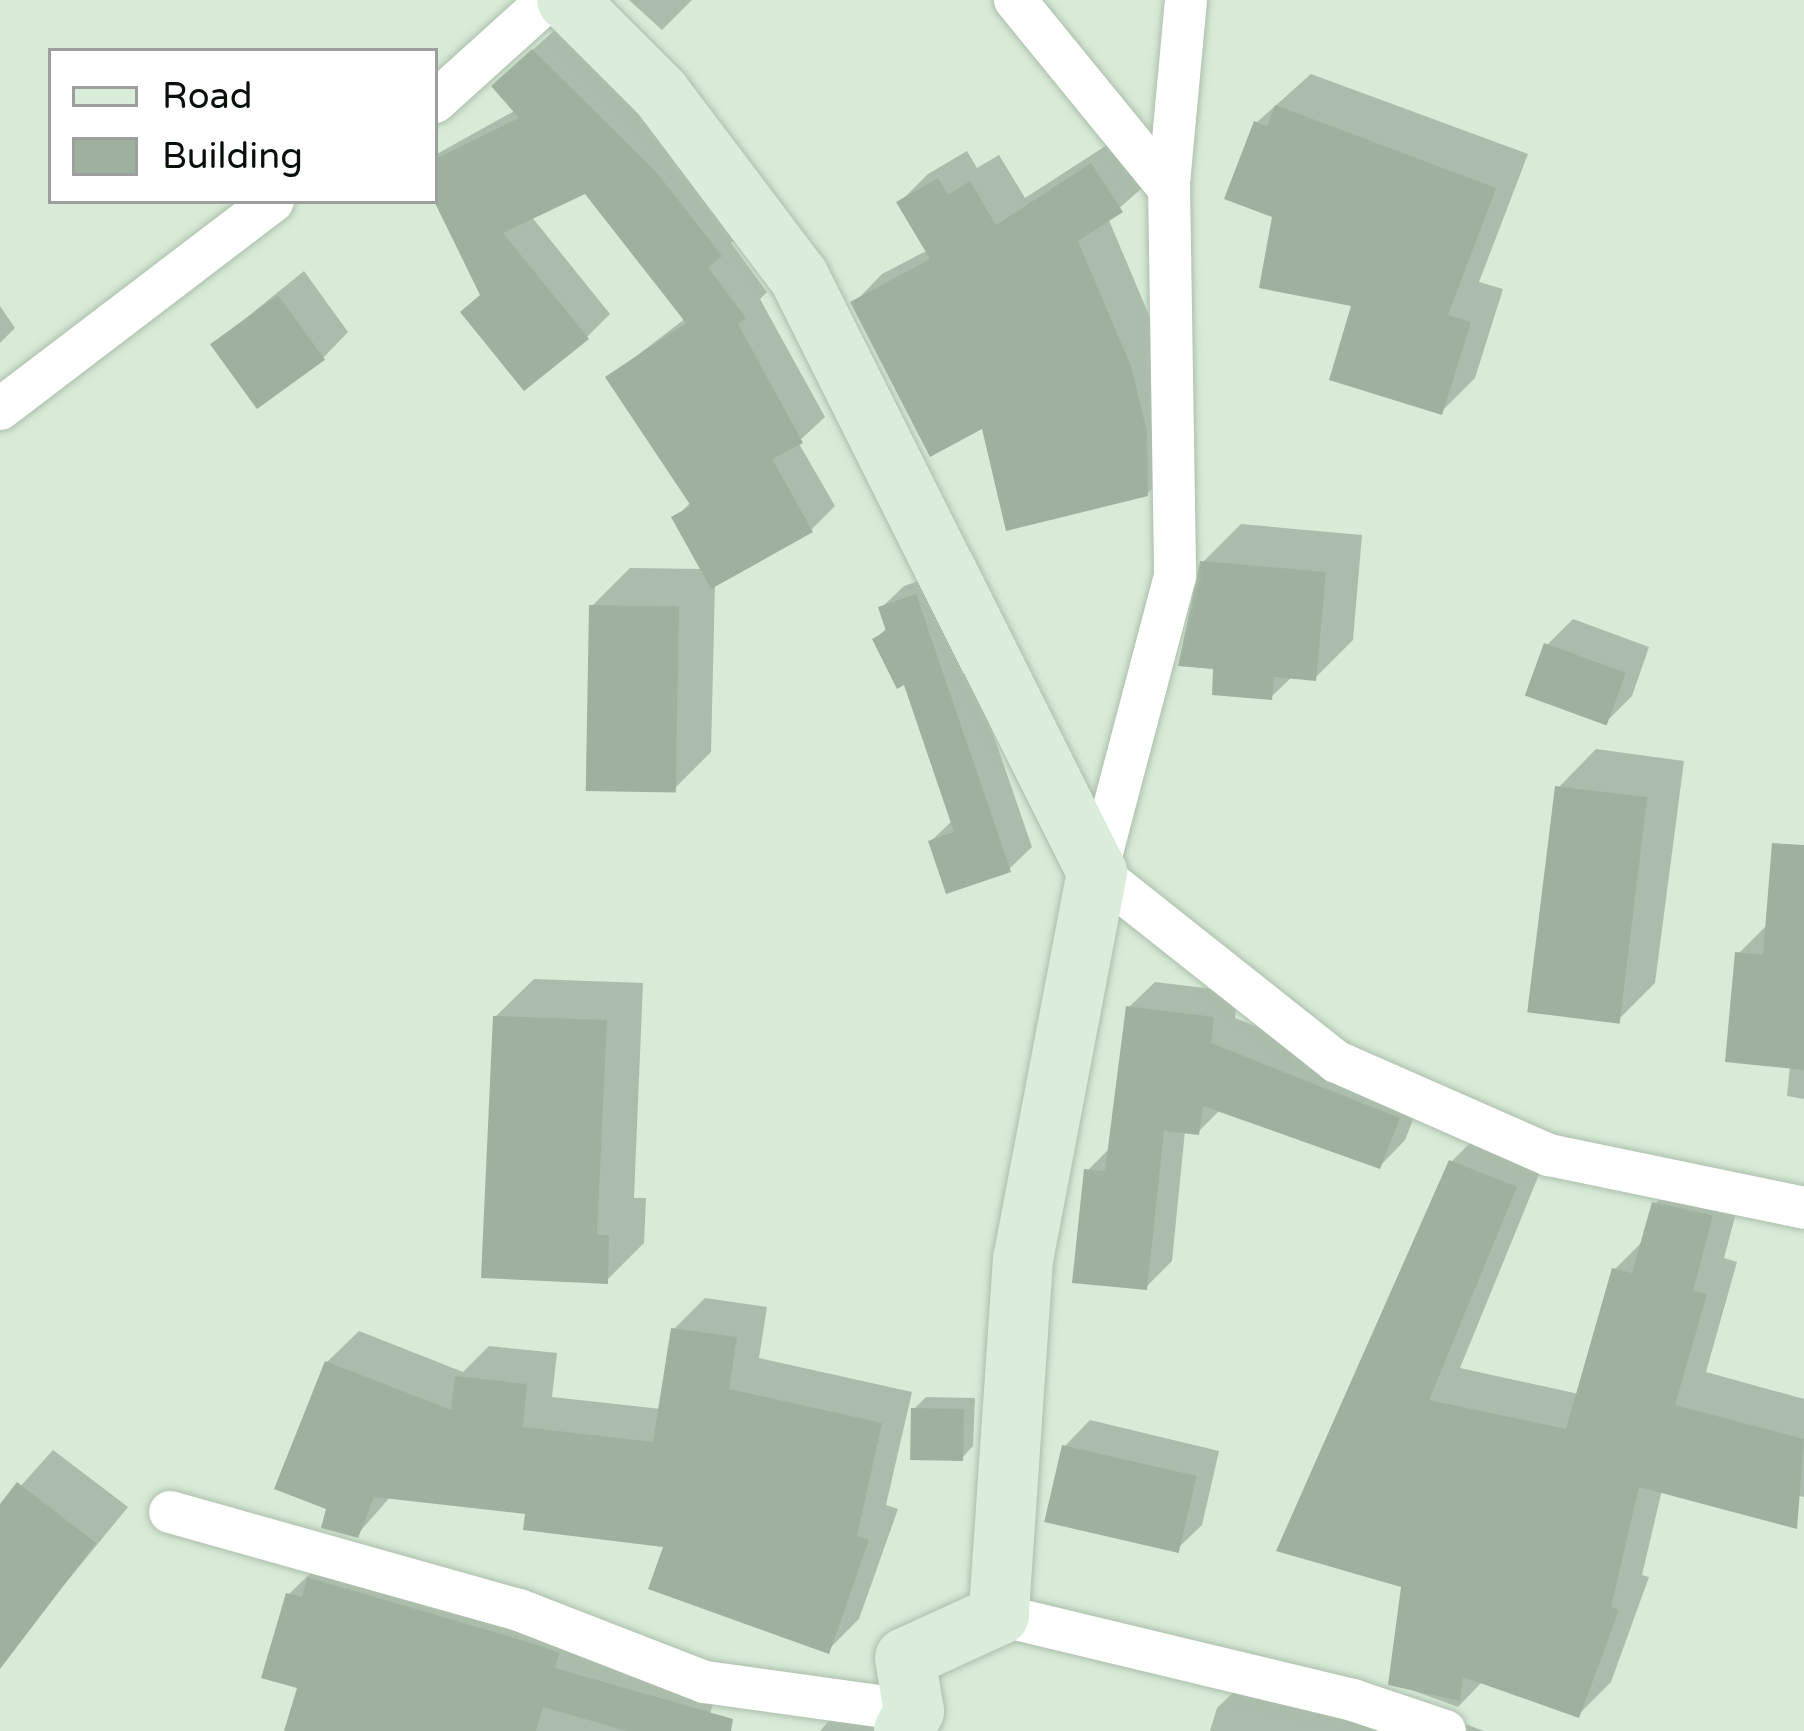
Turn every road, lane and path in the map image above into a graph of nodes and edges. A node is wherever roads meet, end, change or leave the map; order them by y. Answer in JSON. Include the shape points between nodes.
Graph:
{"nodes":[{"id":1,"x":548,"y":0,"type":"edge"},
{"id":2,"x":567,"y":0,"type":"edge"},
{"id":3,"x":1015,"y":0,"type":"edge"},
{"id":4,"x":1186,"y":0,"type":"edge"},
{"id":5,"x":438,"y":99,"type":"edge"},
{"id":6,"x":1169,"y":189,"type":"junction"},
{"id":7,"x":269,"y":204,"type":"edge"},
{"id":8,"x":0,"y":409,"type":"edge"},
{"id":9,"x":1096,"y":872,"type":"junction"},
{"id":10,"x":1804,"y":1208,"type":"edge"},
{"id":11,"x":170,"y":1513,"type":"dead end"},
{"id":12,"x":999,"y":1615,"type":"junction"},
{"id":13,"x":909,"y":1721,"type":"edge"},
{"id":14,"x":1445,"y":1731,"type":"edge"}],
"edges":[{"from":1,"to":5,"type":"street"},
{"from":2,"to":9,"type":"street","via":[[661,94],[800,277]]},
{"from":3,"to":6,"type":"street"},
{"from":4,"to":6,"type":"street"},
{"from":6,"to":9,"type":"street","via":[[1175,576]]},
{"from":7,"to":8,"type":"street"},
{"from":9,"to":10,"type":"street","via":[[1336,1062],[1549,1155]]},
{"from":9,"to":12,"type":"street","via":[[1022,1259]]},
{"from":11,"to":13,"type":"street","via":[[519,1610],[705,1682]]},
{"from":12,"to":13,"type":"street","via":[[905,1658]]},
{"from":12,"to":14,"type":"street","via":[[1353,1700]]}]}
